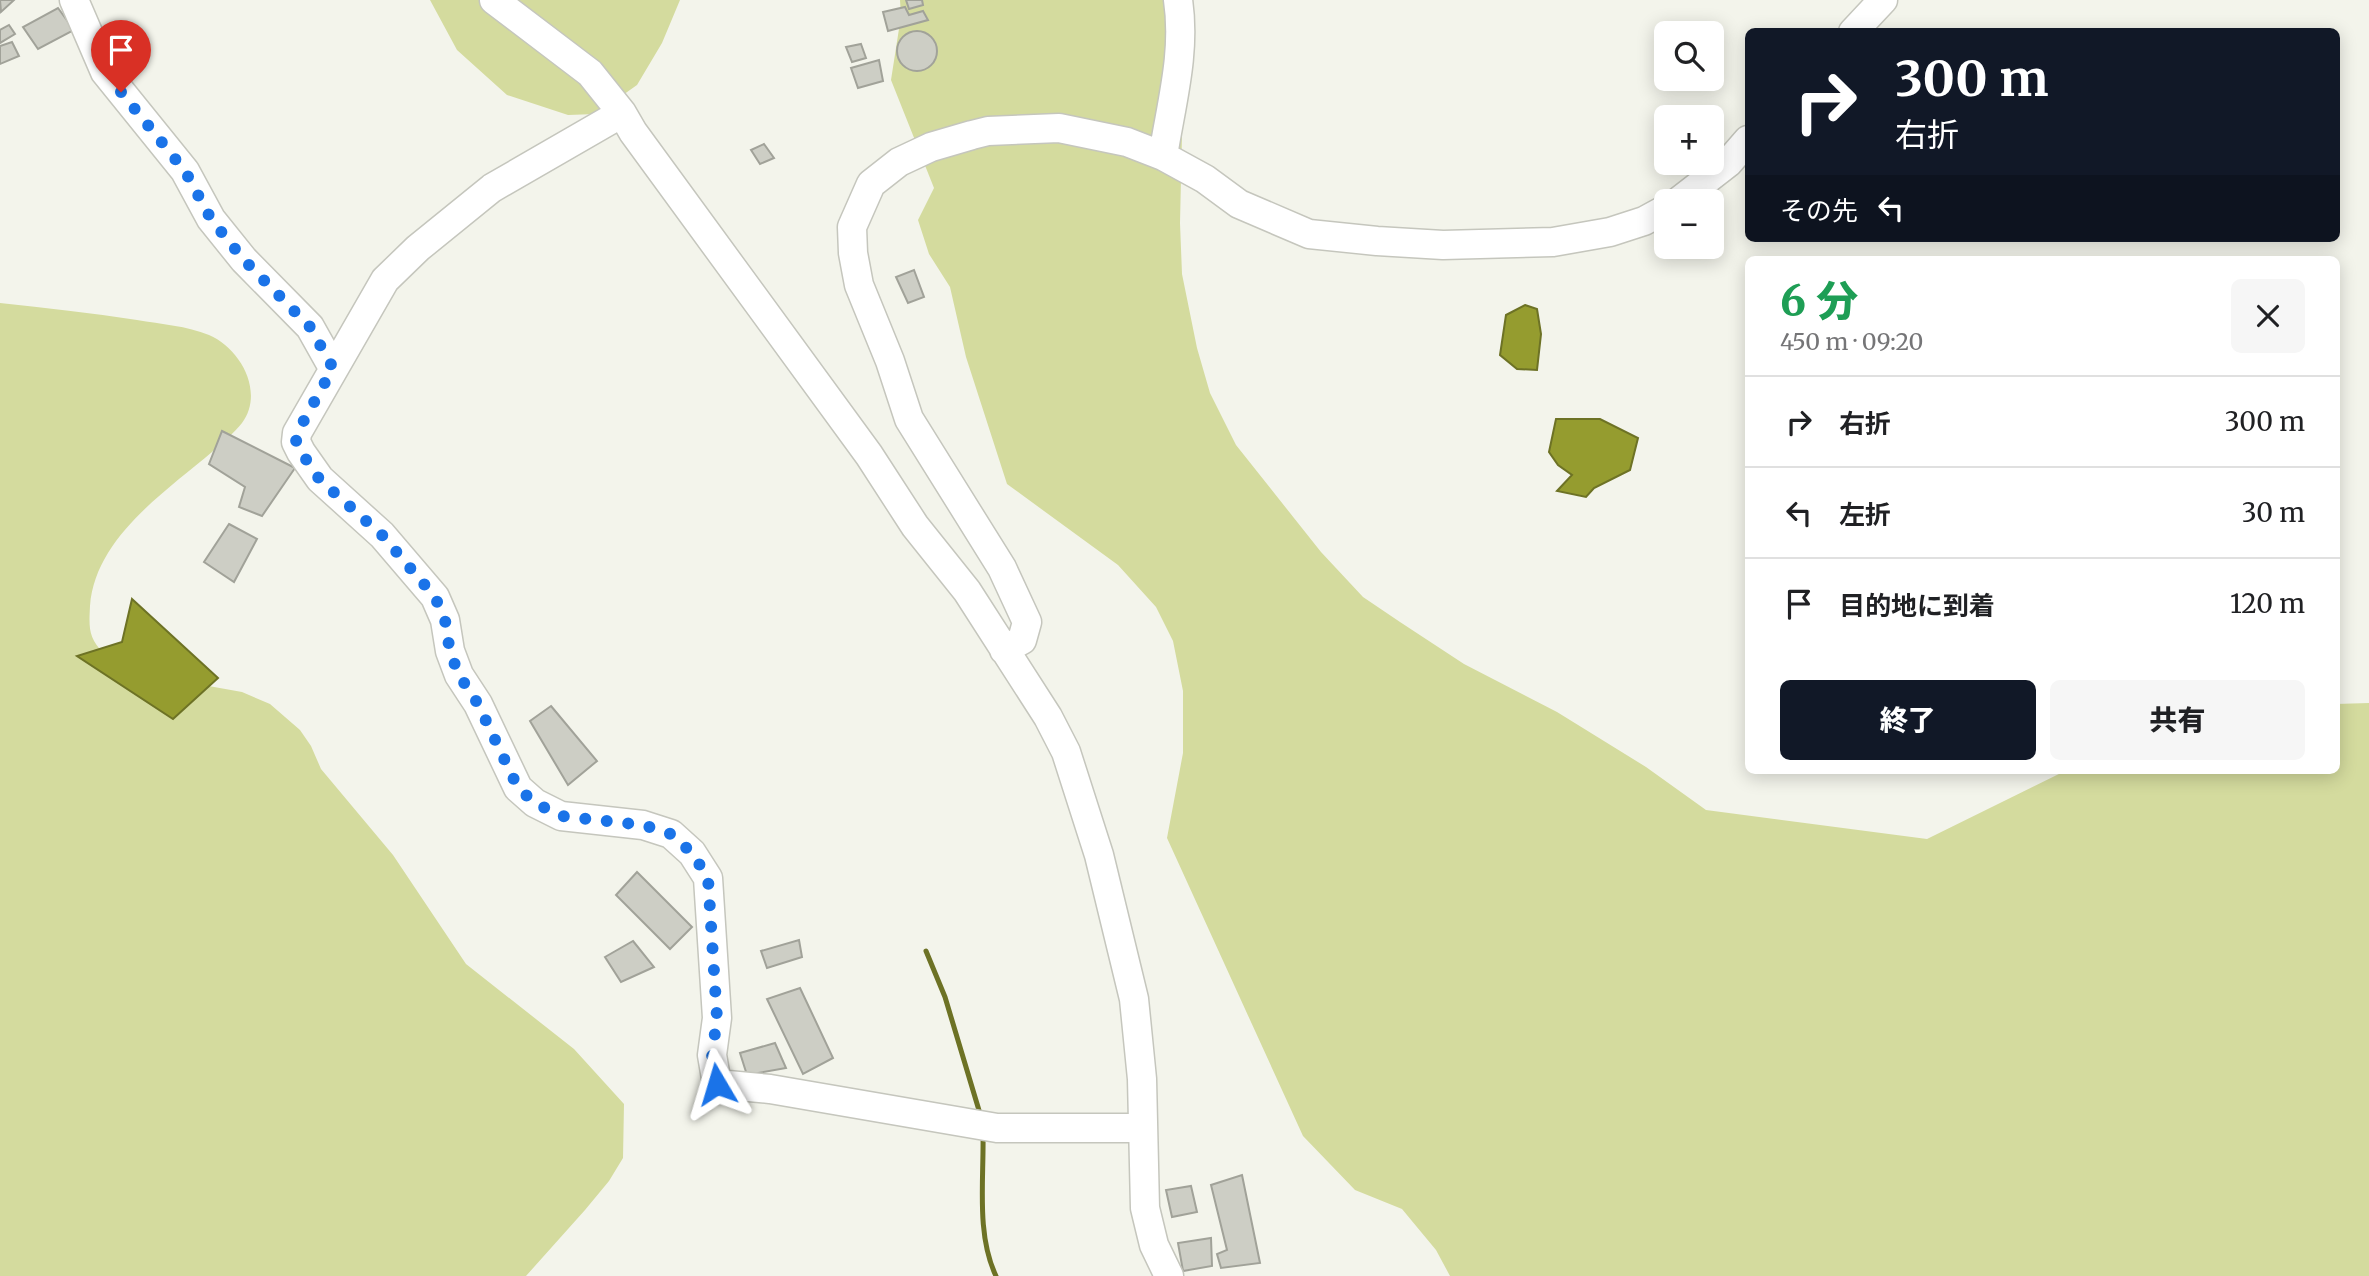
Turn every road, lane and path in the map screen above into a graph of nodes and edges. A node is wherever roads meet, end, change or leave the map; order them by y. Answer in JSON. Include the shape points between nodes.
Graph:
{"nodes":[{"id":1,"x":74,"y":0,"type":"edge"},
{"id":2,"x":494,"y":0,"type":"edge"},
{"id":3,"x":1178,"y":0,"type":"edge"},
{"id":4,"x":1882,"y":0,"type":"edge"},
{"id":5,"x":1857,"y":28,"type":"edge"},
{"id":6,"x":622,"y":113,"type":"junction"},
{"id":7,"x":1745,"y":143,"type":"edge"},
{"id":8,"x":1163,"y":156,"type":"junction"},
{"id":9,"x":1694,"y":189,"type":"edge"},
{"id":10,"x":1654,"y":216,"type":"edge"},
{"id":11,"x":333,"y":368,"type":"junction"},
{"id":12,"x":1004,"y":650,"type":"junction"},
{"id":13,"x":1143,"y":1128,"type":"junction"},
{"id":14,"x":1169,"y":1276,"type":"edge"}],
"edges":[{"from":1,"to":11,"type":"street","via":[[105,72],[185,171],[211,219],[310,327]]},
{"from":2,"to":6,"type":"street","via":[[590,73]]},
{"from":3,"to":8,"type":"street","via":[[1180,57]]},
{"from":4,"to":5,"type":"street"},
{"from":6,"to":11,"type":"street","via":[[492,188],[401,262],[385,280]]},
{"from":6,"to":12,"type":"street","via":[[869,455],[915,526],[967,591]]},
{"from":7,"to":9,"type":"street"},
{"from":8,"to":10,"type":"street","via":[[1239,204],[1309,234],[1340,238],[1443,245],[1553,242],[1610,233]]},
{"from":8,"to":12,"type":"street","via":[[1126,142],[1059,128],[988,131],[931,147],[882,173],[871,184],[852,227],[859,285],[909,419],[1002,568],[1027,622],[1023,640]]},
{"from":11,"to":13,"type":"street","via":[[296,442],[320,480],[382,535],[435,597],[459,675],[518,788],[561,816],[643,825],[671,834],[692,853],[708,878],[717,1018],[712,1055],[717,1084],[997,1128]]},
{"from":12,"to":13,"type":"street","via":[[1066,752],[1099,855],[1134,999]]},
{"from":13,"to":14,"type":"street","via":[[1145,1208],[1154,1245]]}]}
